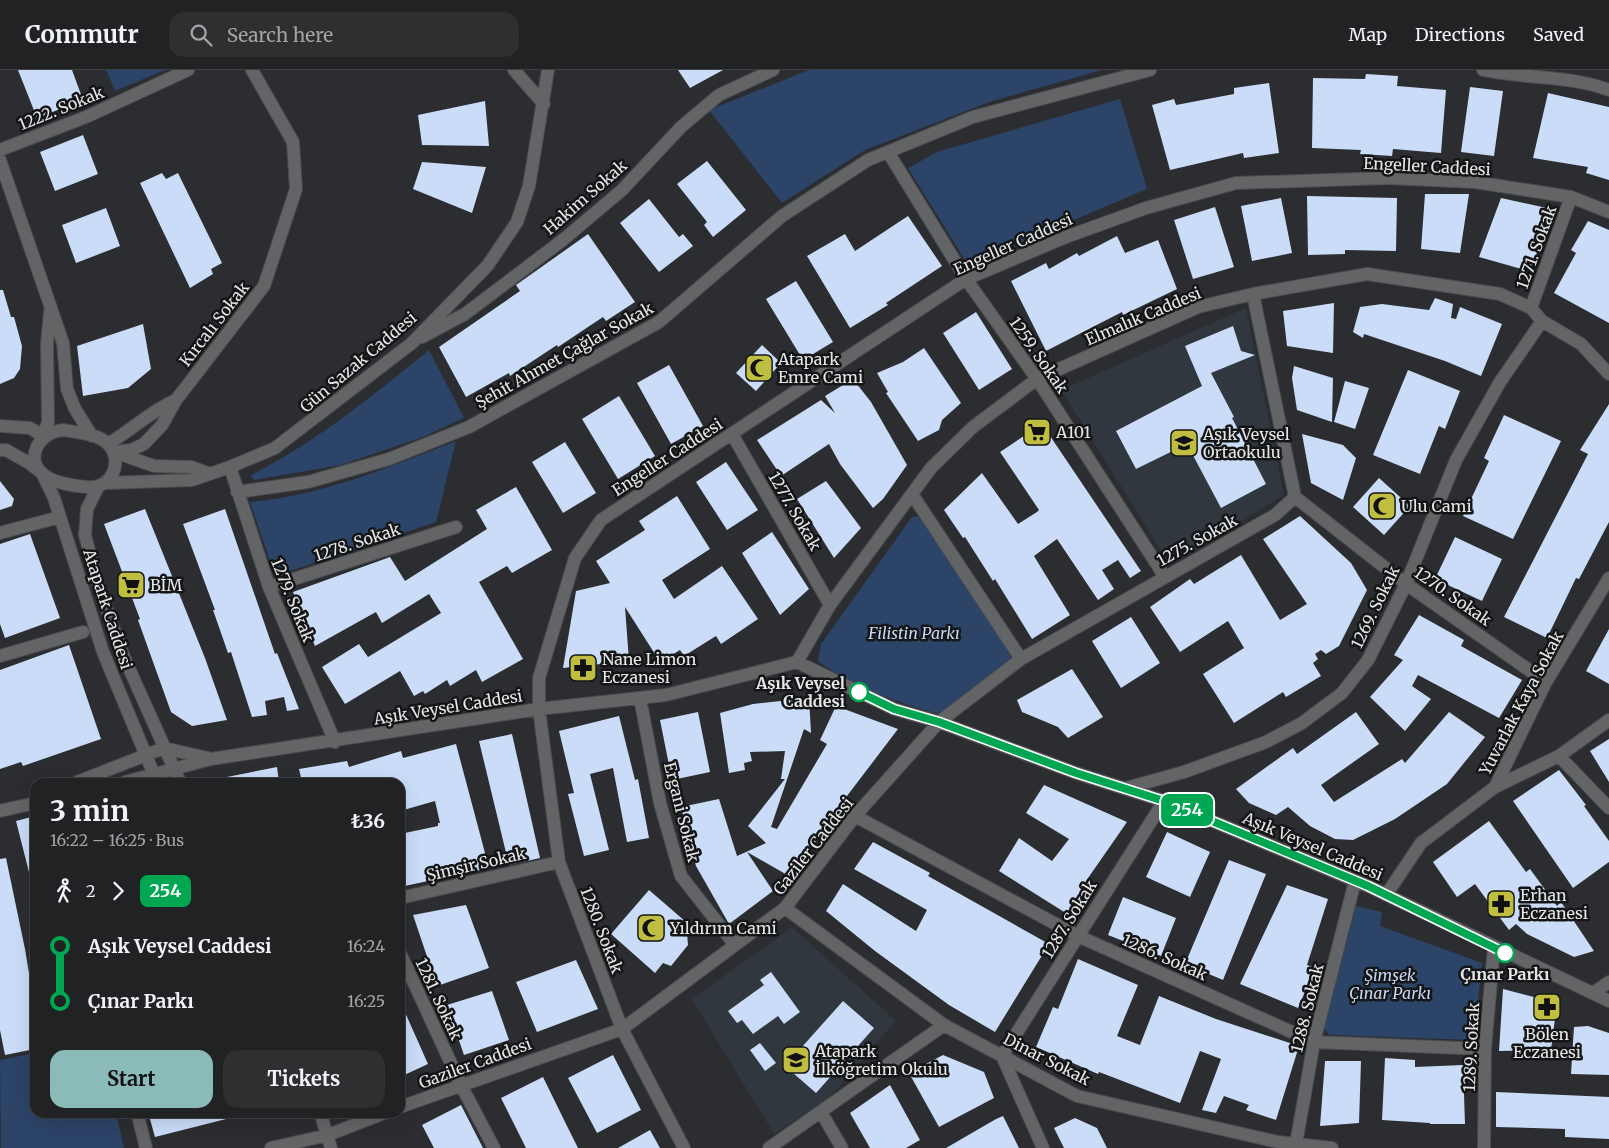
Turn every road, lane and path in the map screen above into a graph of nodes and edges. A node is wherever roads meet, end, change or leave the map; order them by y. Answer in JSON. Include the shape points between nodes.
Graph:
{"nodes":[{"id":1,"x":188,"y":70,"type":"edge"},
{"id":2,"x":252,"y":70,"type":"edge"},
{"id":3,"x":514,"y":70,"type":"edge"},
{"id":4,"x":774,"y":70,"type":"edge"},
{"id":5,"x":1150,"y":70,"type":"edge"},
{"id":6,"x":1483,"y":70,"type":"edge"},
{"id":7,"x":549,"y":72,"type":"edge"},
{"id":8,"x":1609,"y":90,"type":"edge"},
{"id":9,"x":544,"y":104,"type":"junction"},
{"id":10,"x":0,"y":150,"type":"edge"},
{"id":11,"x":888,"y":152,"type":"junction"},
{"id":12,"x":0,"y":160,"type":"edge"},
{"id":13,"x":2,"y":174,"type":"edge"},
{"id":14,"x":1571,"y":197,"type":"junction"},
{"id":15,"x":1609,"y":212,"type":"edge"},
{"id":16,"x":966,"y":280,"type":"junction"},
{"id":17,"x":1253,"y":294,"type":"junction"},
{"id":18,"x":1531,"y":308,"type":"junction"},
{"id":19,"x":51,"y":310,"type":"junction"},
{"id":20,"x":1542,"y":321,"type":"junction"},
{"id":21,"x":412,"y":343,"type":"junction"},
{"id":22,"x":1609,"y":374,"type":"edge"},
{"id":23,"x":1037,"y":379,"type":"junction"},
{"id":24,"x":176,"y":400,"type":"junction"},
{"id":25,"x":0,"y":426,"type":"edge"},
{"id":26,"x":732,"y":434,"type":"junction"},
{"id":27,"x":43,"y":436,"type":"junction"},
{"id":28,"x":92,"y":436,"type":"junction"},
{"id":29,"x":111,"y":448,"type":"junction"},
{"id":30,"x":0,"y":450,"type":"edge"},
{"id":31,"x":230,"y":467,"type":"junction"},
{"id":32,"x":42,"y":473,"type":"junction"},
{"id":33,"x":208,"y":474,"type":"junction"},
{"id":34,"x":102,"y":485,"type":"junction"},
{"id":35,"x":238,"y":492,"type":"junction"},
{"id":36,"x":912,"y":494,"type":"junction"},
{"id":37,"x":1295,"y":497,"type":"junction"},
{"id":38,"x":60,"y":517,"type":"junction"},
{"id":39,"x":456,"y":527,"type":"dead end"},
{"id":40,"x":0,"y":533,"type":"edge"},
{"id":41,"x":1164,"y":577,"type":"junction"},
{"id":42,"x":1609,"y":578,"type":"edge"},
{"id":43,"x":1406,"y":584,"type":"junction"},
{"id":44,"x":269,"y":587,"type":"junction"},
{"id":45,"x":830,"y":605,"type":"junction"},
{"id":46,"x":82,"y":632,"type":"dead end"},
{"id":47,"x":0,"y":656,"type":"edge"},
{"id":48,"x":1021,"y":659,"type":"junction"},
{"id":49,"x":797,"y":662,"type":"junction"},
{"id":50,"x":1546,"y":682,"type":"junction"},
{"id":51,"x":640,"y":698,"type":"junction"},
{"id":52,"x":539,"y":709,"type":"junction"},
{"id":53,"x":1609,"y":720,"type":"edge"},
{"id":54,"x":939,"y":722,"type":"junction"},
{"id":55,"x":335,"y":742,"type":"junction"},
{"id":56,"x":164,"y":748,"type":"junction"},
{"id":57,"x":144,"y":755,"type":"junction"},
{"id":58,"x":1559,"y":756,"type":"junction"},
{"id":59,"x":211,"y":759,"type":"junction"},
{"id":60,"x":173,"y":768,"type":"junction"},
{"id":61,"x":87,"y":778,"type":"edge"},
{"id":62,"x":155,"y":778,"type":"edge"},
{"id":63,"x":178,"y":778,"type":"edge"},
{"id":64,"x":1495,"y":787,"type":"junction"},
{"id":65,"x":1125,"y":788,"type":"junction"},
{"id":66,"x":1164,"y":801,"type":"junction"},
{"id":67,"x":30,"y":804,"type":"edge"},
{"id":68,"x":1609,"y":808,"type":"edge"},
{"id":69,"x":0,"y":811,"type":"edge"},
{"id":70,"x":855,"y":816,"type":"junction"},
{"id":71,"x":560,"y":862,"type":"junction"},
{"id":72,"x":1355,"y":881,"type":"junction"},
{"id":73,"x":1386,"y":895,"type":"junction"},
{"id":74,"x":405,"y":897,"type":"edge"},
{"id":75,"x":785,"y":908,"type":"junction"},
{"id":76,"x":1078,"y":936,"type":"junction"},
{"id":77,"x":735,"y":945,"type":"junction"},
{"id":78,"x":1494,"y":948,"type":"junction"},
{"id":79,"x":405,"y":964,"type":"edge"},
{"id":80,"x":1609,"y":982,"type":"edge"},
{"id":81,"x":1593,"y":993,"type":"junction"},
{"id":82,"x":1609,"y":1001,"type":"edge"},
{"id":83,"x":944,"y":1025,"type":"junction"},
{"id":84,"x":622,"y":1029,"type":"junction"},
{"id":85,"x":1314,"y":1042,"type":"junction"},
{"id":86,"x":1485,"y":1049,"type":"junction"},
{"id":87,"x":1002,"y":1056,"type":"junction"},
{"id":88,"x":461,"y":1085,"type":"junction"},
{"id":89,"x":405,"y":1106,"type":"edge"},
{"id":90,"x":821,"y":1112,"type":"junction"},
{"id":91,"x":138,"y":1118,"type":"edge"},
{"id":92,"x":322,"y":1118,"type":"edge"},
{"id":93,"x":370,"y":1118,"type":"edge"},
{"id":94,"x":328,"y":1134,"type":"junction"},
{"id":95,"x":1296,"y":1144,"type":"junction"},
{"id":96,"x":146,"y":1148,"type":"edge"},
{"id":97,"x":271,"y":1148,"type":"edge"},
{"id":98,"x":331,"y":1148,"type":"edge"},
{"id":99,"x":494,"y":1148,"type":"edge"},
{"id":100,"x":684,"y":1148,"type":"edge"},
{"id":101,"x":769,"y":1148,"type":"edge"},
{"id":102,"x":842,"y":1148,"type":"edge"},
{"id":103,"x":1043,"y":1148,"type":"edge"},
{"id":104,"x":1332,"y":1148,"type":"edge"},
{"id":105,"x":1484,"y":1148,"type":"edge"}],
"edges":[{"from":1,"to":10,"type":"street","name":"1222. Sokak","via":[[86,117]]},
{"from":2,"to":24,"type":"street","name":"Kırcalı Sokak","via":[[293,142],[296,189],[264,286]]},
{"from":3,"to":9,"type":"street"},
{"from":4,"to":21,"type":"street","name":"Hakim Sokak","via":[[719,95],[682,127],[622,190],[564,239],[465,314]]},
{"from":5,"to":11,"type":"street","name":"Şehit Ahmet Çağlar Sokak","via":[[973,117]]},
{"from":6,"to":8,"type":"street","via":[[1515,77],[1586,82]]},
{"from":7,"to":9,"type":"street","name":"Gün Sazak Caddesi"},
{"from":9,"to":21,"type":"street","name":"Gün Sazak Caddesi","via":[[529,186],[517,222],[488,265]]},
{"from":11,"to":16,"type":"street","name":"1259. Sokak"},
{"from":11,"to":35,"type":"street","name":"Şehit Ahmet Çağlar Sokak","via":[[868,160],[782,216],[659,322],[469,428],[389,459],[317,480]]},
{"from":12,"to":13,"type":"street"},
{"from":13,"to":19,"type":"street"},
{"from":14,"to":15,"type":"street","name":"Engeller Caddesi"},
{"from":14,"to":16,"type":"street","name":"Engeller Caddesi","via":[[1475,182],[1388,178],[1236,183],[1146,208],[1066,237]]},
{"from":14,"to":18,"type":"street","name":"1271. Sokak"},
{"from":16,"to":23,"type":"street","name":"1259. Sokak"},
{"from":16,"to":26,"type":"street","name":"Engeller Caddesi"},
{"from":17,"to":18,"type":"street","name":"Elmalık Caddesi","via":[[1367,274],[1500,294]]},
{"from":17,"to":23,"type":"street","name":"Elmalık Caddesi","via":[[1198,307]]},
{"from":17,"to":37,"type":"street"},
{"from":18,"to":20,"type":"street","name":"Elmalık Caddesi"},
{"from":19,"to":27,"type":"street","name":"Atapark Caddesi","via":[[47,344],[48,422]]},
{"from":19,"to":28,"type":"street","via":[[63,343],[67,389]]},
{"from":20,"to":22,"type":"street","name":"Elmalık Caddesi","via":[[1581,344]]},
{"from":20,"to":43,"type":"street","name":"1269. Sokak","via":[[1500,382],[1456,460]]},
{"from":21,"to":31,"type":"street","name":"Gün Sazak Caddesi","via":[[275,448]]},
{"from":23,"to":36,"type":"street","name":"Elmalık Caddesi","via":[[973,427],[932,468]]},
{"from":23,"to":41,"type":"street","name":"1259. Sokak"},
{"from":24,"to":29,"type":"street","name":"Kırcalı Sokak","via":[[155,409]]},
{"from":24,"to":29,"type":"street","name":"Kırcalı Sokak","via":[[162,425],[144,444],[131,450]]},
{"from":25,"to":27,"type":"street","via":[[30,428]]},
{"from":26,"to":45,"type":"street","name":"1277. Sokak"},
{"from":26,"to":52,"type":"street","name":"Engeller Caddesi","via":[[601,520],[572,567],[539,678]]},
{"from":27,"to":28,"type":"street","via":[[64,430]]},
{"from":27,"to":32,"type":"street","name":"Atapark Caddesi","via":[[36,450],[36,464]]},
{"from":28,"to":29,"type":"street"},
{"from":29,"to":33,"type":"street","via":[[154,466],[191,467]]},
{"from":29,"to":34,"type":"street","via":[[115,468],[112,477]]},
{"from":30,"to":32,"type":"street","via":[[6,450]]},
{"from":31,"to":33,"type":"street","name":"Gün Sazak Caddesi"},
{"from":31,"to":35,"type":"street","name":"1279. Sokak"},
{"from":32,"to":34,"type":"street","via":[[55,480]]},
{"from":32,"to":38,"type":"street","name":"Atapark Caddesi"},
{"from":33,"to":34,"type":"street","name":"Gün Sazak Caddesi","via":[[192,480]]},
{"from":34,"to":56,"type":"street","via":[[87,509],[85,536],[123,655]]},
{"from":35,"to":44,"type":"street","name":"1279. Sokak"},
{"from":36,"to":45,"type":"street","name":"Elmalık Caddesi"},
{"from":36,"to":48,"type":"street"},
{"from":37,"to":41,"type":"street","name":"1275. Sokak","via":[[1275,515]]},
{"from":37,"to":43,"type":"street","name":"1270. Sokak"},
{"from":38,"to":40,"type":"street"},
{"from":38,"to":57,"type":"street","name":"Atapark Caddesi","via":[[103,652]]},
{"from":39,"to":44,"type":"street","name":"1278. Sokak"},
{"from":41,"to":48,"type":"street","name":"1275. Sokak"},
{"from":42,"to":50,"type":"street","name":"Yuvarlak Kaya Sokak"},
{"from":43,"to":50,"type":"street","name":"1270. Sokak"},
{"from":43,"to":65,"type":"street","name":"1269. Sokak","via":[[1368,660],[1342,693],[1302,723],[1266,742],[1184,772]]},
{"from":44,"to":55,"type":"street","name":"1279. Sokak"},
{"from":45,"to":49,"type":"street","name":"Elmalık Caddesi"},
{"from":46,"to":47,"type":"street"},
{"from":48,"to":54,"type":"street","name":"1275. Sokak"},
{"from":49,"to":51,"type":"street","name":"Aşık Veysel Caddesi","via":[[666,695]]},
{"from":49,"to":54,"type":"street","name":"Aşık Veysel Caddesi","via":[[894,709]]},
{"from":50,"to":64,"type":"street","name":"Yuvarlak Kaya Sokak"},
{"from":51,"to":52,"type":"street","name":"Aşık Veysel Caddesi"},
{"from":51,"to":77,"type":"street","name":"Ergani Sokak","via":[[660,803],[681,876]]},
{"from":52,"to":55,"type":"street","name":"Aşık Veysel Caddesi"},
{"from":52,"to":71,"type":"street","name":"1280. Sokak"},
{"from":53,"to":58,"type":"street"},
{"from":54,"to":65,"type":"street","name":"Aşık Veysel Caddesi"},
{"from":54,"to":70,"type":"street","name":"Gaziler Caddesi"},
{"from":55,"to":59,"type":"street","name":"Aşık Veysel Caddesi"},
{"from":56,"to":57,"type":"street"},
{"from":56,"to":59,"type":"street","name":"Aşık Veysel Caddesi"},
{"from":56,"to":60,"type":"street"},
{"from":57,"to":61,"type":"street"},
{"from":57,"to":62,"type":"street","name":"Atapark Caddesi"},
{"from":58,"to":64,"type":"street"},
{"from":58,"to":68,"type":"street"},
{"from":59,"to":60,"type":"street","name":"Aşık Veysel Caddesi"},
{"from":60,"to":62,"type":"street"},
{"from":60,"to":63,"type":"street"},
{"from":64,"to":73,"type":"street","name":"Yuvarlak Kaya Sokak","via":[[1421,843]]},
{"from":65,"to":66,"type":"street","name":"Aşık Veysel Caddesi"},
{"from":66,"to":72,"type":"street","name":"Aşık Veysel Caddesi"},
{"from":66,"to":76,"type":"street","name":"1287. Sokak"},
{"from":67,"to":69,"type":"street"},
{"from":70,"to":75,"type":"street","name":"Gaziler Caddesi"},
{"from":70,"to":76,"type":"street","name":"1286. Sokak"},
{"from":71,"to":74,"type":"street","name":"Şimşir Sokak"},
{"from":71,"to":84,"type":"street","name":"1280. Sokak"},
{"from":72,"to":73,"type":"street","name":"Aşık Veysel Caddesi"},
{"from":72,"to":85,"type":"street","name":"1288. Sokak"},
{"from":73,"to":78,"type":"street","name":"Aşık Veysel Caddesi"},
{"from":75,"to":77,"type":"street","name":"Gaziler Caddesi"},
{"from":75,"to":83,"type":"street","name":"Dinar Sokak"},
{"from":76,"to":85,"type":"street","name":"1286. Sokak"},
{"from":76,"to":87,"type":"street","name":"1287. Sokak"},
{"from":77,"to":84,"type":"street","name":"Gaziler Caddesi"},
{"from":78,"to":81,"type":"street","name":"Aşık Veysel Caddesi"},
{"from":78,"to":86,"type":"street","name":"1289. Sokak"},
{"from":79,"to":88,"type":"street","name":"1281. Sokak"},
{"from":80,"to":81,"type":"street"},
{"from":81,"to":82,"type":"street","name":"Aşık Veysel Caddesi"},
{"from":83,"to":87,"type":"street","name":"Dinar Sokak"},
{"from":83,"to":90,"type":"street"},
{"from":84,"to":88,"type":"street","name":"Gaziler Caddesi"},
{"from":84,"to":100,"type":"street","name":"1280. Sokak"},
{"from":85,"to":86,"type":"street","name":"1286. Sokak"},
{"from":85,"to":95,"type":"street","name":"1288. Sokak"},
{"from":86,"to":105,"type":"street","name":"1289. Sokak"},
{"from":87,"to":95,"type":"street","name":"Dinar Sokak","via":[[1077,1096]]},
{"from":87,"to":103,"type":"street"},
{"from":88,"to":89,"type":"street","name":"Gaziler Caddesi"},
{"from":88,"to":99,"type":"street","name":"1281. Sokak"},
{"from":90,"to":101,"type":"street"},
{"from":90,"to":102,"type":"street"},
{"from":91,"to":96,"type":"street"},
{"from":92,"to":94,"type":"street"},
{"from":93,"to":94,"type":"street"},
{"from":94,"to":97,"type":"street"},
{"from":94,"to":98,"type":"street"},
{"from":95,"to":104,"type":"street","name":"Dinar Sokak"}]}
